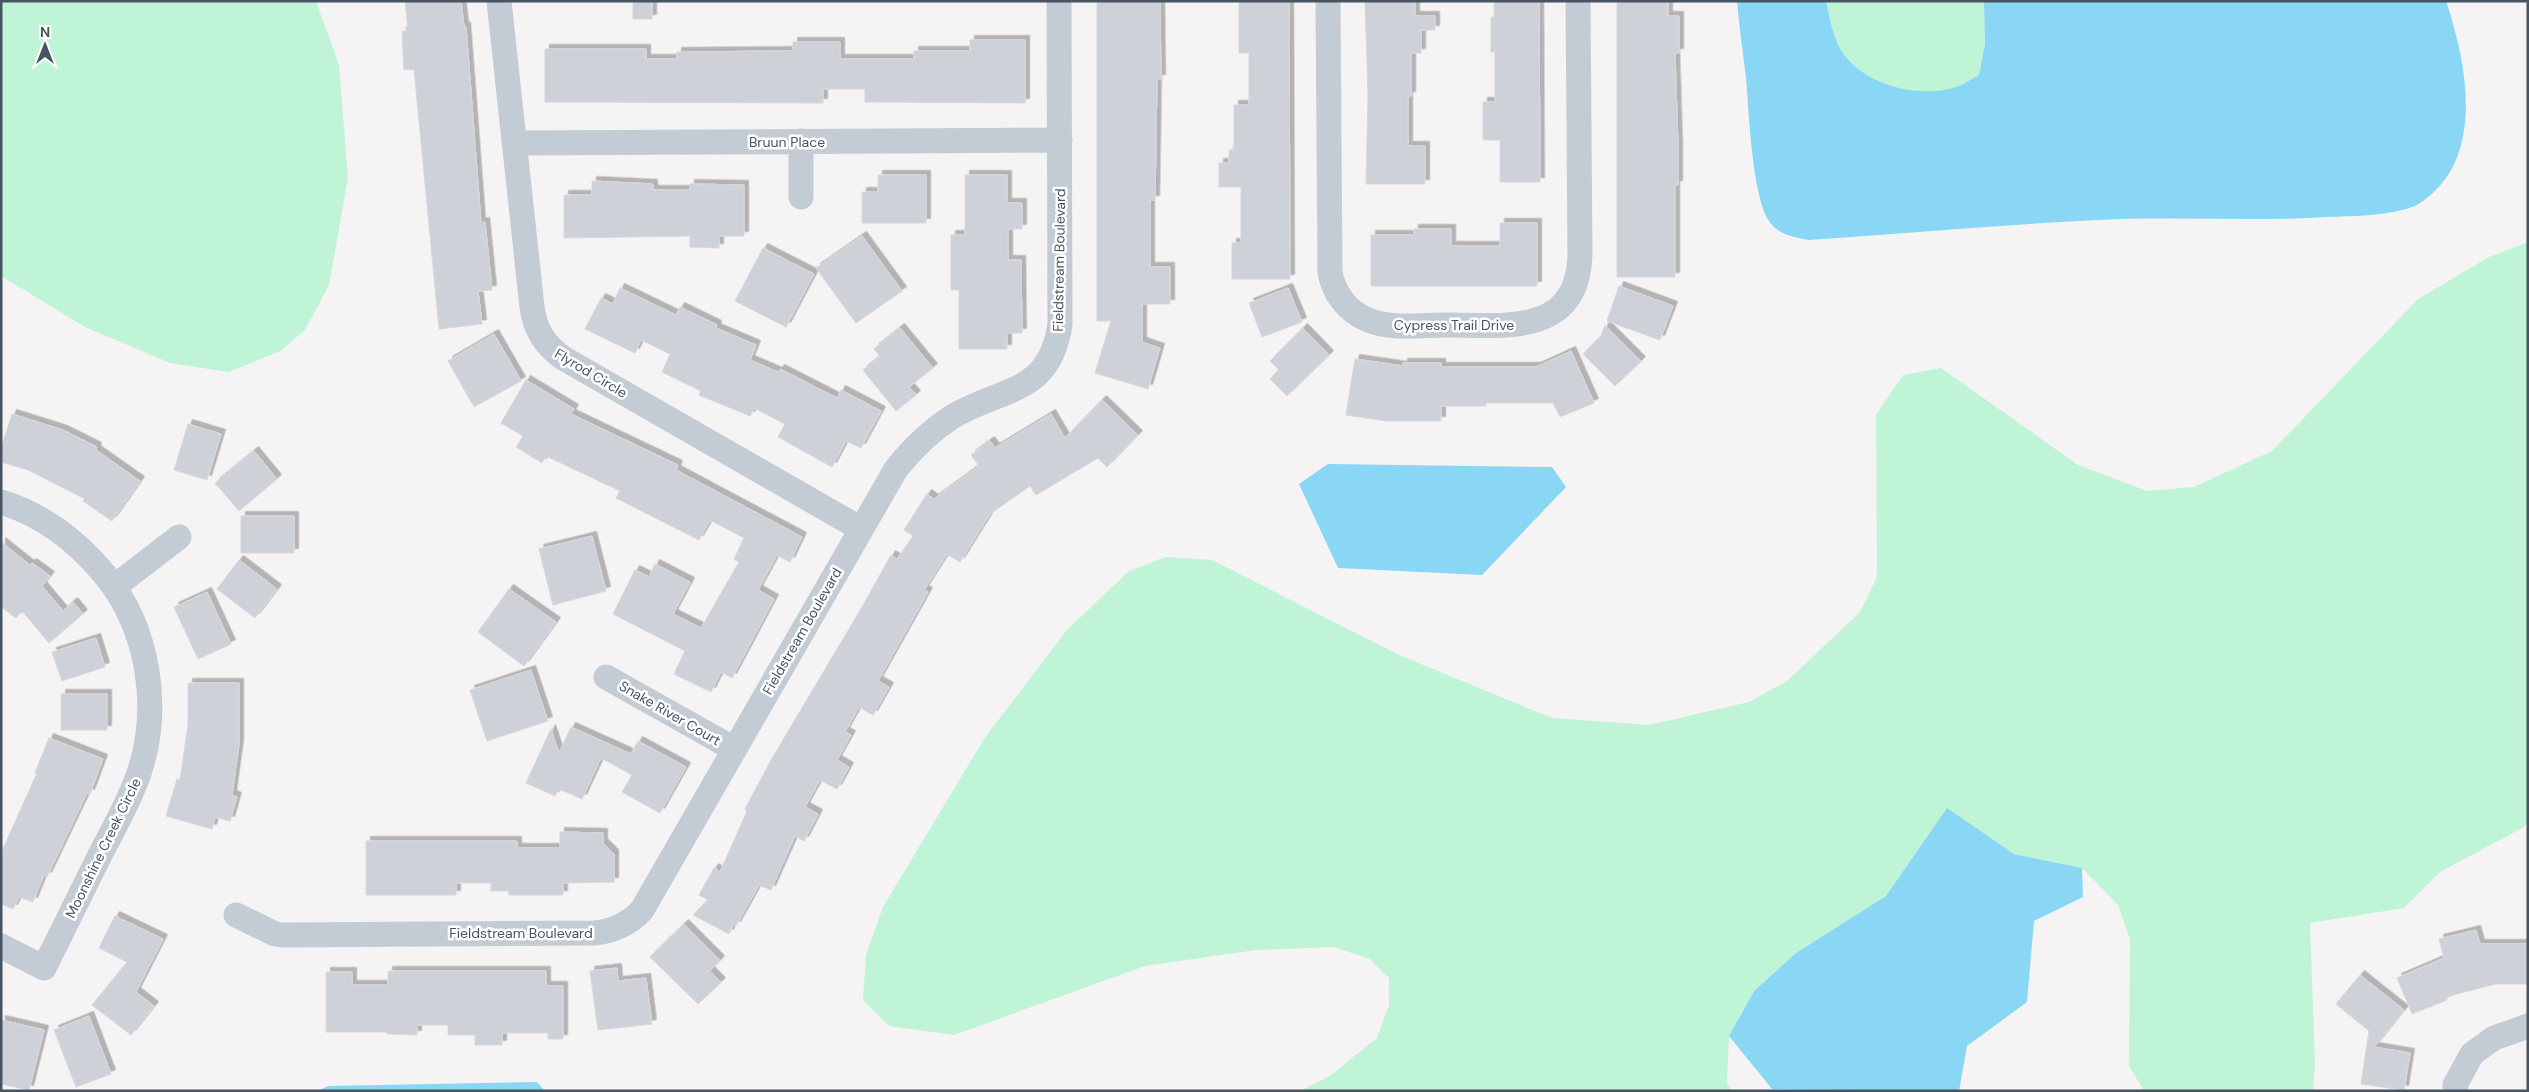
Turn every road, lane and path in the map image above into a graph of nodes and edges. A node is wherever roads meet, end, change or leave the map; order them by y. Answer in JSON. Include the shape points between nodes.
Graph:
{"nodes":[{"id":1,"x":499,"y":1,"type":"edge"},
{"id":2,"x":1059,"y":1,"type":"edge"},
{"id":3,"x":1328,"y":1,"type":"edge"},
{"id":4,"x":1578,"y":1,"type":"edge"},
{"id":5,"x":1060,"y":140,"type":"junction"},
{"id":6,"x":801,"y":142,"type":"junction"},
{"id":7,"x":514,"y":143,"type":"junction"},
{"id":8,"x":801,"y":197,"type":"dead end"},
{"id":9,"x":1,"y":502,"type":"edge"},
{"id":10,"x":861,"y":529,"type":"junction"},
{"id":11,"x":179,"y":537,"type":"dead end"},
{"id":12,"x":114,"y":586,"type":"junction"},
{"id":13,"x":606,"y":677,"type":"dead end"},
{"id":14,"x":734,"y":749,"type":"junction"},
{"id":15,"x":236,"y":915,"type":"dead end"},
{"id":16,"x":1,"y":946,"type":"edge"},
{"id":17,"x":2528,"y":1026,"type":"edge"},
{"id":18,"x":2456,"y":1091,"type":"edge"}],
"edges":[{"from":1,"to":7,"type":"street","name":"Flyrod Circle"},
{"from":2,"to":5,"type":"street","name":"Fieldstream Boulevard"},
{"from":3,"to":4,"type":"street","name":"Cypress Trail Drive","via":[[1330,273],[1338,294],[1349,308],[1367,320],[1390,325],[1526,324],[1551,314],[1570,294],[1578,274],[1580,257]]},
{"from":5,"to":6,"type":"street","name":"Bruun Place"},
{"from":5,"to":10,"type":"street","name":"Fieldstream Boulevard","via":[[1060,324],[1057,342],[1048,362],[1024,384],[957,415],[921,441],[896,469]]},
{"from":6,"to":7,"type":"street","name":"Bruun Place"},
{"from":6,"to":8,"type":"street"},
{"from":7,"to":10,"type":"street","name":"Flyrod Circle","via":[[534,320],[549,347]]},
{"from":9,"to":12,"type":"street","name":"Moonshine Creek Circle","via":[[35,516],[64,534]]},
{"from":10,"to":14,"type":"street","name":"Fieldstream Boulevard"},
{"from":11,"to":12,"type":"street"},
{"from":12,"to":16,"type":"street","name":"Moonshine Creek Circle","via":[[136,628],[147,672],[149,725],[139,773],[44,968]]},
{"from":13,"to":14,"type":"street","name":"Snake River Court"},
{"from":14,"to":15,"type":"street","name":"Fieldstream Boulevard","via":[[647,904],[617,928],[595,933],[282,935]]},
{"from":17,"to":18,"type":"street","via":[[2494,1038],[2472,1054]]}]}
